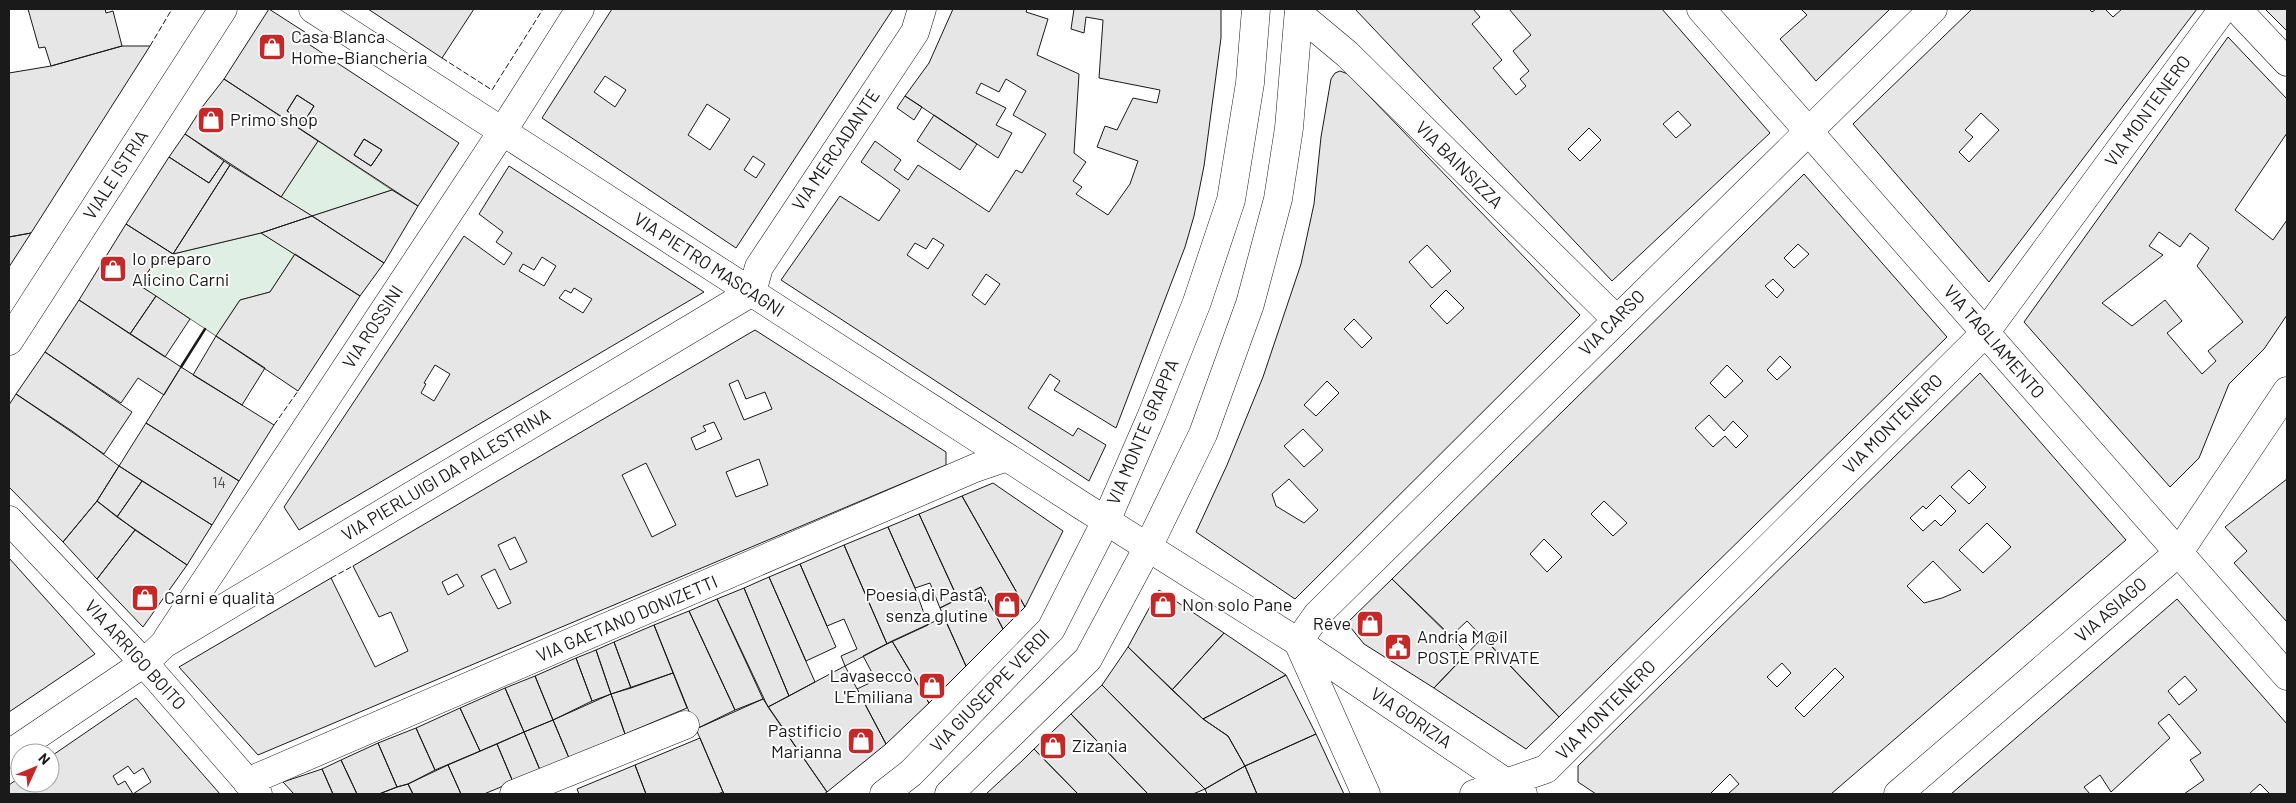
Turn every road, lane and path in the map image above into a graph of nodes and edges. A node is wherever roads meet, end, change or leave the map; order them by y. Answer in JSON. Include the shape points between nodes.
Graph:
{"nodes":[{"id":1,"x":223,"y":9,"type":"edge"},
{"id":2,"x":314,"y":9,"type":"edge"},
{"id":3,"x":580,"y":9,"type":"edge"},
{"id":4,"x":922,"y":9,"type":"edge"},
{"id":5,"x":1256,"y":9,"type":"edge"},
{"id":6,"x":1700,"y":9,"type":"edge"},
{"id":7,"x":1933,"y":9,"type":"edge"},
{"id":8,"x":2224,"y":9,"type":"edge"},
{"id":9,"x":2237,"y":9,"type":"edge"},
{"id":10,"x":1299,"y":12,"type":"edge"},
{"id":11,"x":2287,"y":62,"type":"edge"},
{"id":12,"x":1808,"y":131,"type":"junction"},
{"id":13,"x":502,"y":132,"type":"junction"},
{"id":14,"x":752,"y":292,"type":"junction"},
{"id":15,"x":1616,"y":319,"type":"junction"},
{"id":16,"x":1985,"y":333,"type":"junction"},
{"id":17,"x":9,"y":341,"type":"edge"},
{"id":18,"x":2287,"y":391,"type":"edge"},
{"id":19,"x":1007,"y":457,"type":"junction"},
{"id":20,"x":9,"y":520,"type":"edge"},
{"id":21,"x":1106,"y":521,"type":"junction"},
{"id":22,"x":1148,"y":547,"type":"junction"},
{"id":23,"x":2178,"y":552,"type":"junction"},
{"id":24,"x":1298,"y":642,"type":"junction"},
{"id":25,"x":164,"y":644,"type":"junction"},
{"id":26,"x":144,"y":663,"type":"junction"},
{"id":27,"x":2287,"y":676,"type":"edge"},
{"id":28,"x":685,"y":725,"type":"dead end"},
{"id":29,"x":9,"y":754,"type":"edge"},
{"id":30,"x":253,"y":788,"type":"edge"},
{"id":31,"x":1514,"y":788,"type":"edge"},
{"id":32,"x":514,"y":794,"type":"edge"},
{"id":33,"x":884,"y":794,"type":"edge"},
{"id":34,"x":949,"y":794,"type":"edge"},
{"id":35,"x":1366,"y":794,"type":"edge"},
{"id":36,"x":1474,"y":794,"type":"edge"},
{"id":37,"x":1898,"y":794,"type":"edge"}],
"edges":[{"from":1,"to":17,"type":"street","name":"VIALE ISTRIA"},
{"from":2,"to":13,"type":"street","name":"VIA PIETRO MASCAGNI"},
{"from":3,"to":13,"type":"street","name":"VIA ROSSINI"},
{"from":4,"to":14,"type":"street","name":"VIA MERCADANTE","via":[[914,32],[759,267]]},
{"from":5,"to":21,"type":"street","name":"VIA MONTE GRAPPA","via":[[1250,83],[1231,200],[1197,302]]},
{"from":6,"to":12,"type":"street","name":"VIA TAGLIAMENTO"},
{"from":7,"to":12,"type":"street","name":"VIA CARSO"},
{"from":8,"to":16,"type":"street","name":"VIA MONTENERO"},
{"from":9,"to":11,"type":"street"},
{"from":10,"to":15,"type":"street","name":"VIA BAINSIZZA","via":[[1347,54]]},
{"from":10,"to":22,"type":"street","via":[[1289,128],[1278,199],[1250,304],[1203,434]]},
{"from":12,"to":15,"type":"street","name":"VIA CARSO"},
{"from":12,"to":16,"type":"street","name":"VIA TAGLIAMENTO"},
{"from":13,"to":14,"type":"street","name":"VIA PIETRO MASCAGNI"},
{"from":13,"to":25,"type":"street","name":"VIA ROSSINI"},
{"from":14,"to":19,"type":"street","name":"VIA PIETRO MASCAGNI"},
{"from":14,"to":25,"type":"street","name":"VIA PIERLUIGI DA PALESTRINA"},
{"from":15,"to":24,"type":"street","name":"VIA CARSO","via":[[1317,615]]},
{"from":16,"to":23,"type":"street","name":"VIA TAGLIAMENTO"},
{"from":16,"to":31,"type":"street","name":"VIA MONTENERO","via":[[1546,769]]},
{"from":18,"to":23,"type":"street","name":"VIA ASIAGO"},
{"from":19,"to":21,"type":"street","name":"VIA PIETRO MASCAGNI"},
{"from":19,"to":30,"type":"street","name":"VIA GAETANO DONIZETTI","via":[[975,468]]},
{"from":20,"to":26,"type":"street","name":"VIA ARRIGO BOITO"},
{"from":21,"to":22,"type":"street","name":"VIA MONTE GRAPPA"},
{"from":21,"to":33,"type":"street","name":"VIA GIUSEPPE VERDI","via":[[1051,629],[911,772]]},
{"from":22,"to":24,"type":"street","name":"VIA GORIZIA"},
{"from":22,"to":34,"type":"street","via":[[1088,659]]},
{"from":23,"to":27,"type":"street","name":"VIA TAGLIAMENTO"},
{"from":23,"to":37,"type":"street","name":"VIA ASIAGO"},
{"from":24,"to":31,"type":"street","name":"VIA GORIZIA"},
{"from":24,"to":35,"type":"street"},
{"from":25,"to":26,"type":"street","name":"VIA PIERLUIGI DA PALESTRINA"},
{"from":26,"to":29,"type":"street","name":"VIA PIERLUIGI DA PALESTRINA"},
{"from":26,"to":30,"type":"street","name":"VIA ARRIGO BOITO"},
{"from":28,"to":32,"type":"street"},
{"from":31,"to":36,"type":"street","name":"VIA MONTENERO"}]}
